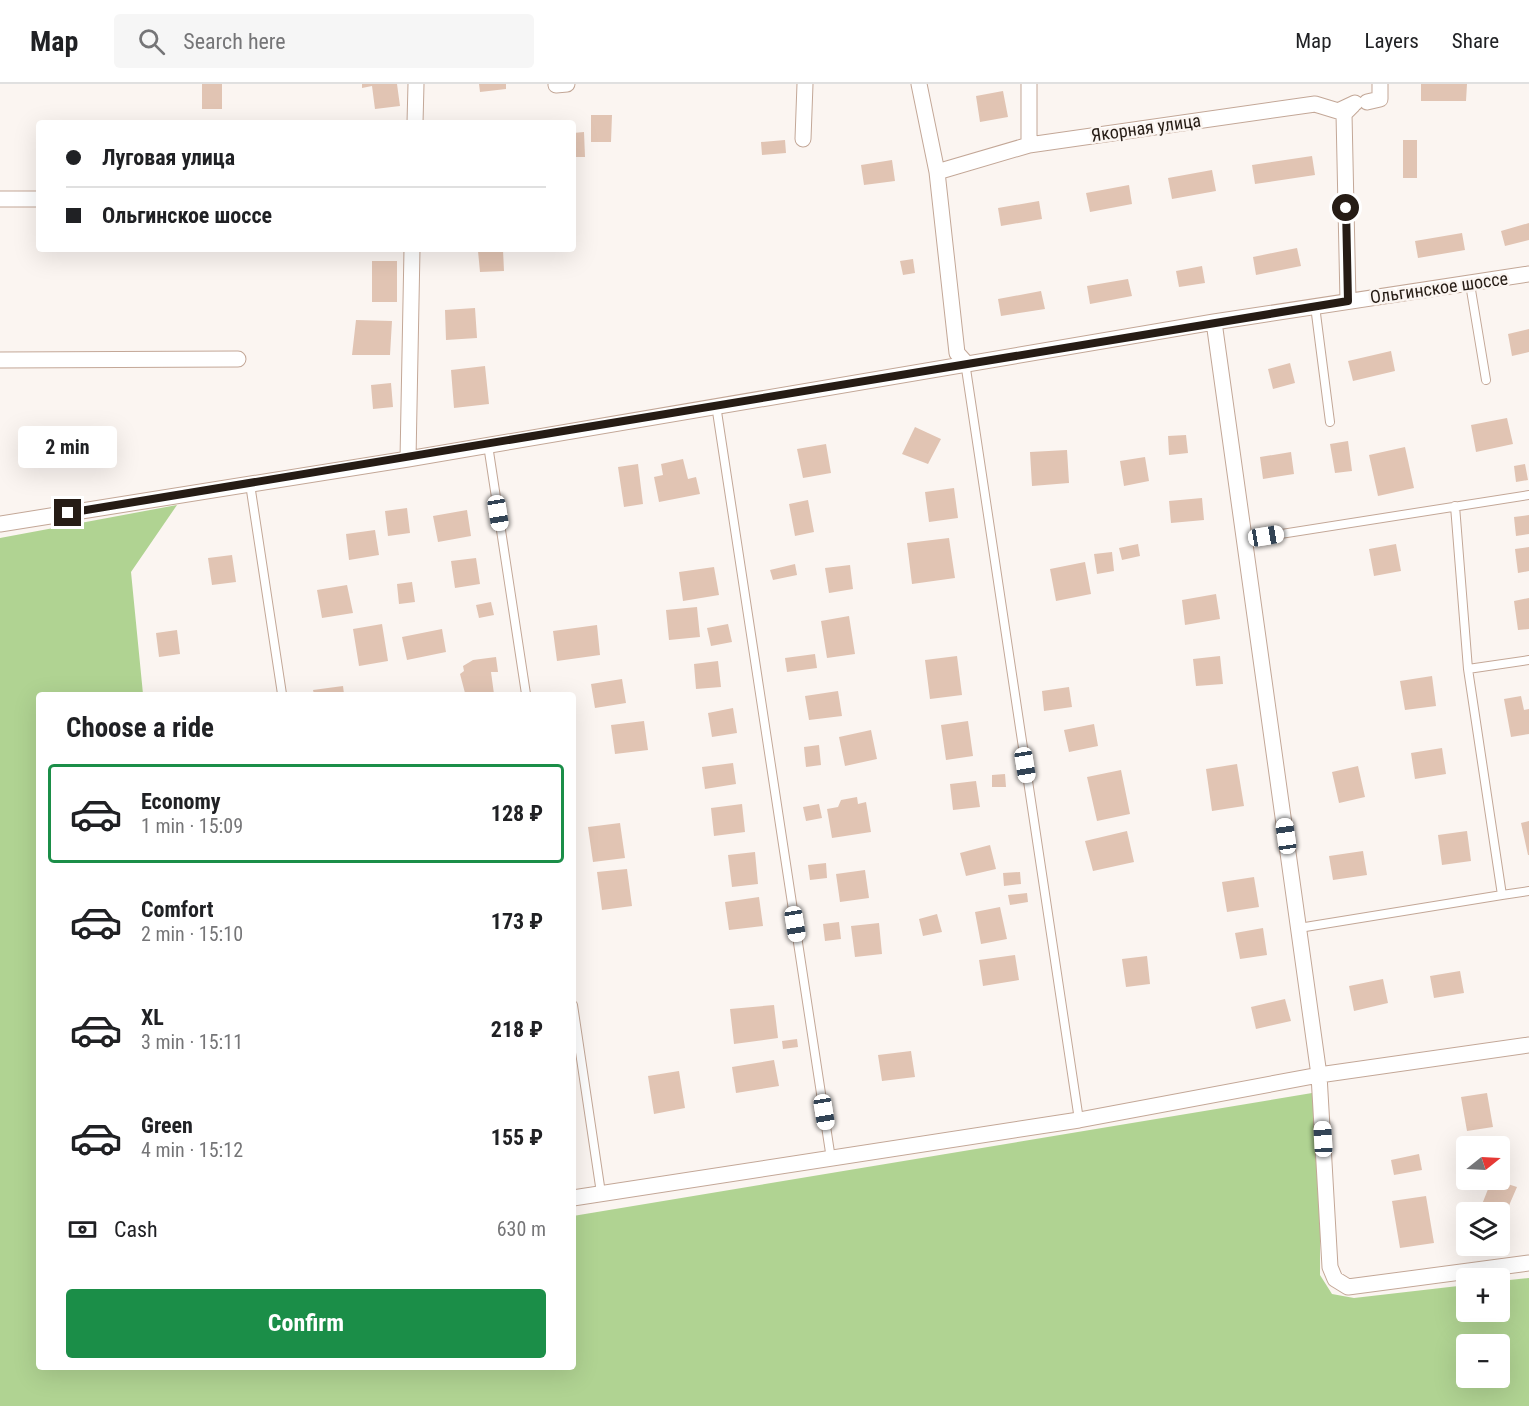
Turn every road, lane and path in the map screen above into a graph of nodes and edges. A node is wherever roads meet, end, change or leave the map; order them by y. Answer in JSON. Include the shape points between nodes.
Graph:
{"nodes":[{"id":1,"x":416,"y":84,"type":"edge"},
{"id":2,"x":805,"y":84,"type":"edge"},
{"id":3,"x":919,"y":84,"type":"edge"},
{"id":4,"x":1029,"y":84,"type":"edge"},
{"id":5,"x":1380,"y":84,"type":"edge"},
{"id":6,"x":1361,"y":102,"type":"junction"},
{"id":7,"x":415,"y":120,"type":"edge"},
{"id":8,"x":803,"y":139,"type":"dead end"},
{"id":9,"x":1029,"y":145,"type":"junction"},
{"id":10,"x":937,"y":172,"type":"junction"},
{"id":11,"x":0,"y":199,"type":"edge"},
{"id":12,"x":36,"y":199,"type":"edge"},
{"id":13,"x":412,"y":252,"type":"edge"},
{"id":14,"x":1529,"y":274,"type":"edge"},
{"id":15,"x":1470,"y":284,"type":"junction"},
{"id":16,"x":1348,"y":301,"type":"junction"},
{"id":17,"x":1316,"y":306,"type":"junction"},
{"id":18,"x":1214,"y":322,"type":"junction"},
{"id":19,"x":238,"y":359,"type":"dead end"},
{"id":20,"x":0,"y":360,"type":"edge"},
{"id":21,"x":965,"y":362,"type":"junction"},
{"id":22,"x":1486,"y":380,"type":"dead end"},
{"id":23,"x":716,"y":405,"type":"junction"},
{"id":24,"x":1330,"y":422,"type":"dead end"},
{"id":25,"x":488,"y":445,"type":"junction"},
{"id":26,"x":408,"y":459,"type":"junction"},
{"id":27,"x":250,"y":484,"type":"junction"},
{"id":28,"x":1529,"y":495,"type":"edge"},
{"id":29,"x":1455,"y":506,"type":"junction"},
{"id":30,"x":0,"y":524,"type":"edge"},
{"id":31,"x":1243,"y":540,"type":"junction"},
{"id":32,"x":1529,"y":660,"type":"edge"},
{"id":33,"x":1468,"y":669,"type":"junction"},
{"id":34,"x":282,"y":692,"type":"edge"},
{"id":35,"x":526,"y":692,"type":"edge"},
{"id":36,"x":1529,"y":891,"type":"edge"},
{"id":37,"x":1502,"y":895,"type":"junction"},
{"id":38,"x":1299,"y":928,"type":"junction"},
{"id":39,"x":576,"y":1024,"type":"edge"},
{"id":40,"x":1529,"y":1044,"type":"edge"},
{"id":41,"x":1319,"y":1075,"type":"junction"},
{"id":42,"x":1079,"y":1120,"type":"junction"},
{"id":43,"x":831,"y":1159,"type":"junction"},
{"id":44,"x":602,"y":1193,"type":"junction"},
{"id":45,"x":576,"y":1197,"type":"edge"},
{"id":46,"x":1529,"y":1263,"type":"edge"}],
"edges":[{"from":1,"to":7,"type":"street"},
{"from":2,"to":8,"type":"street"},
{"from":3,"to":10,"type":"street"},
{"from":4,"to":9,"type":"street"},
{"from":5,"to":6,"type":"street","via":[[1380,99]]},
{"from":6,"to":9,"type":"street","name":"Якорная улица","via":[[1338,111],[1315,104]]},
{"from":6,"to":16,"type":"street","via":[[1344,114]]},
{"from":9,"to":10,"type":"street","name":"Якорная улица"},
{"from":10,"to":21,"type":"street","via":[[957,352]]},
{"from":11,"to":12,"type":"street"},
{"from":13,"to":26,"type":"street"},
{"from":14,"to":15,"type":"street","name":"Ольгинское шоссе"},
{"from":15,"to":16,"type":"street","name":"Ольгинское шоссе"},
{"from":15,"to":22,"type":"lane"},
{"from":16,"to":17,"type":"street","name":"Ольгинское шоссе"},
{"from":17,"to":18,"type":"street","name":"Ольгинское шоссе"},
{"from":17,"to":24,"type":"lane"},
{"from":18,"to":21,"type":"street","name":"Ольгинское шоссе"},
{"from":18,"to":31,"type":"street"},
{"from":19,"to":20,"type":"street"},
{"from":21,"to":23,"type":"street","name":"Ольгинское шоссе"},
{"from":21,"to":42,"type":"lane"},
{"from":23,"to":25,"type":"street","name":"Ольгинское шоссе"},
{"from":23,"to":43,"type":"lane"},
{"from":25,"to":26,"type":"street","name":"Ольгинское шоссе"},
{"from":25,"to":35,"type":"lane"},
{"from":26,"to":27,"type":"street","name":"Ольгинское шоссе"},
{"from":27,"to":30,"type":"street","name":"Ольгинское шоссе"},
{"from":27,"to":34,"type":"lane"},
{"from":28,"to":29,"type":"lane"},
{"from":29,"to":31,"type":"lane"},
{"from":29,"to":33,"type":"lane"},
{"from":31,"to":38,"type":"street"},
{"from":32,"to":33,"type":"lane"},
{"from":33,"to":37,"type":"lane"},
{"from":36,"to":37,"type":"lane"},
{"from":37,"to":38,"type":"lane"},
{"from":38,"to":41,"type":"street"},
{"from":39,"to":44,"type":"lane"},
{"from":40,"to":41,"type":"street"},
{"from":41,"to":42,"type":"street"},
{"from":41,"to":46,"type":"street","via":[[1330,1267],[1335,1279],[1348,1287]]},
{"from":42,"to":43,"type":"street"},
{"from":43,"to":44,"type":"street"},
{"from":44,"to":45,"type":"street"}]}
